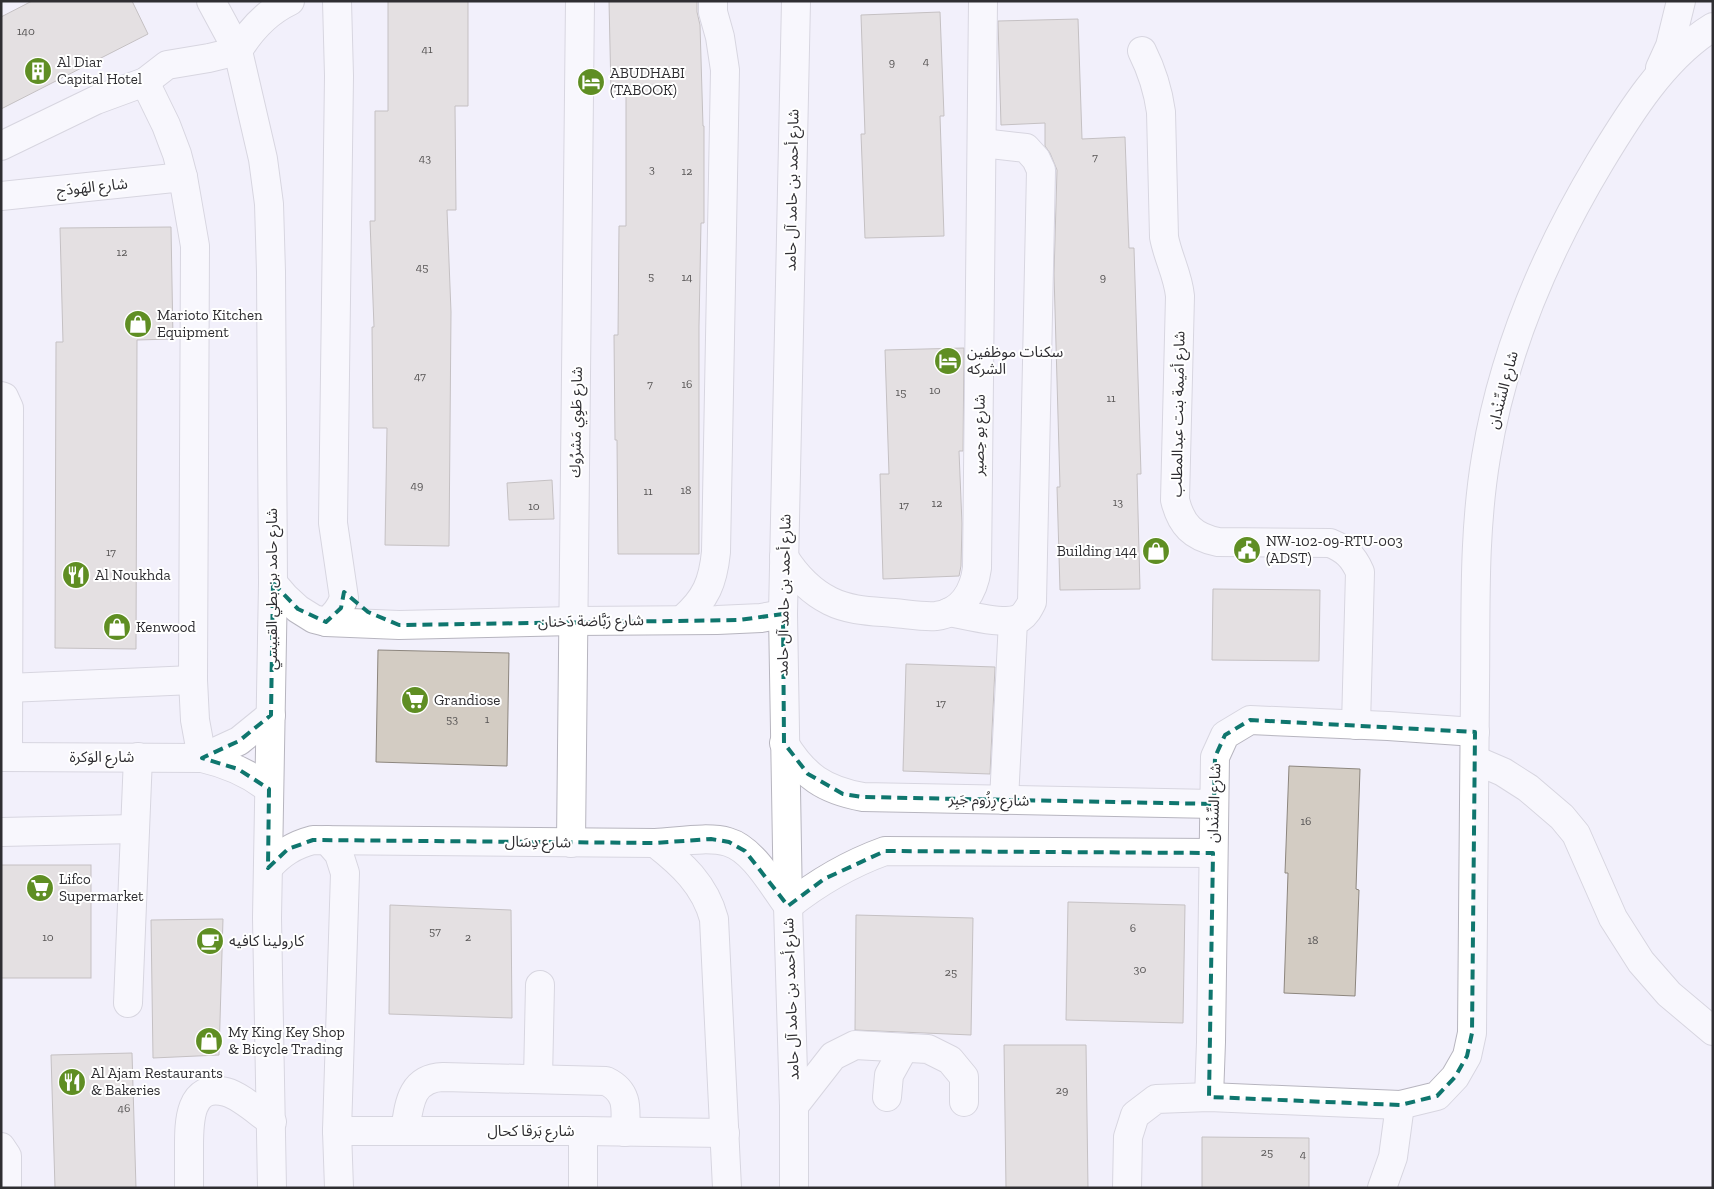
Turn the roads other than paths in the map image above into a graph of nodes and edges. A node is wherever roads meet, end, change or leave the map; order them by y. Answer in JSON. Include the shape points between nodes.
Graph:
{"nodes":[{"id":1,"x":211,"y":1,"type":"edge"},
{"id":2,"x":290,"y":1,"type":"edge"},
{"id":3,"x":337,"y":1,"type":"edge"},
{"id":4,"x":580,"y":1,"type":"edge"},
{"id":5,"x":713,"y":1,"type":"edge"},
{"id":6,"x":984,"y":1,"type":"edge"},
{"id":7,"x":1681,"y":1,"type":"edge"},
{"id":8,"x":793,"y":4,"type":"edge"},
{"id":9,"x":1713,"y":26,"type":"edge"},
{"id":10,"x":238,"y":51,"type":"junction"},
{"id":11,"x":1142,"y":51,"type":"dead end"},
{"id":12,"x":145,"y":82,"type":"junction"},
{"id":13,"x":1654,"y":83,"type":"junction"},
{"id":14,"x":982,"y":143,"type":"junction"},
{"id":15,"x":1,"y":146,"type":"edge"},
{"id":16,"x":183,"y":177,"type":"junction"},
{"id":17,"x":1,"y":196,"type":"edge"},
{"id":18,"x":1,"y":396,"type":"edge"},
{"id":19,"x":5,"y":464,"type":"edge"},
{"id":20,"x":5,"y":543,"type":"edge"},
{"id":21,"x":784,"y":557,"type":"junction"},
{"id":22,"x":273,"y":583,"type":"junction"},
{"id":23,"x":344,"y":592,"type":"junction"},
{"id":24,"x":949,"y":612,"type":"junction"},
{"id":25,"x":782,"y":614,"type":"junction"},
{"id":26,"x":683,"y":619,"type":"junction"},
{"id":27,"x":1014,"y":620,"type":"junction"},
{"id":28,"x":574,"y":621,"type":"junction"},
{"id":29,"x":326,"y":622,"type":"junction"},
{"id":30,"x":399,"y":625,"type":"junction"},
{"id":31,"x":193,"y":680,"type":"junction"},
{"id":32,"x":8,"y":688,"type":"junction"},
{"id":33,"x":271,"y":715,"type":"junction"},
{"id":34,"x":1356,"y":725,"type":"junction"},
{"id":35,"x":1475,"y":732,"type":"junction"},
{"id":36,"x":784,"y":743,"type":"junction"},
{"id":37,"x":4,"y":757,"type":"edge"},
{"id":38,"x":138,"y":757,"type":"junction"},
{"id":39,"x":202,"y":758,"type":"junction"},
{"id":40,"x":1475,"y":760,"type":"junction"},
{"id":41,"x":269,"y":789,"type":"junction"},
{"id":42,"x":1004,"y":800,"type":"junction"},
{"id":43,"x":1214,"y":804,"type":"junction"},
{"id":44,"x":135,"y":829,"type":"junction"},
{"id":45,"x":1,"y":832,"type":"edge"},
{"id":46,"x":326,"y":840,"type":"junction"},
{"id":47,"x":379,"y":840,"type":"junction"},
{"id":48,"x":711,"y":840,"type":"junction"},
{"id":49,"x":572,"y":843,"type":"junction"},
{"id":50,"x":655,"y":843,"type":"junction"},
{"id":51,"x":1213,"y":853,"type":"junction"},
{"id":52,"x":268,"y":868,"type":"junction"},
{"id":53,"x":345,"y":873,"type":"junction"},
{"id":54,"x":693,"y":877,"type":"junction"},
{"id":55,"x":788,"y":906,"type":"junction"},
{"id":56,"x":540,"y":985,"type":"dead end"},
{"id":57,"x":128,"y":1003,"type":"dead end"},
{"id":58,"x":1713,"y":1031,"type":"edge"},
{"id":59,"x":904,"y":1048,"type":"junction"},
{"id":60,"x":538,"y":1079,"type":"junction"},
{"id":61,"x":887,"y":1097,"type":"dead end"},
{"id":62,"x":1209,"y":1097,"type":"junction"},
{"id":63,"x":964,"y":1102,"type":"dead end"},
{"id":64,"x":1400,"y":1104,"type":"junction"},
{"id":65,"x":794,"y":1106,"type":"junction"},
{"id":66,"x":272,"y":1122,"type":"junction"},
{"id":67,"x":337,"y":1131,"type":"junction"},
{"id":68,"x":405,"y":1131,"type":"junction"},
{"id":69,"x":583,"y":1131,"type":"junction"},
{"id":70,"x":625,"y":1132,"type":"junction"},
{"id":71,"x":724,"y":1133,"type":"junction"},
{"id":72,"x":1,"y":1147,"type":"edge"},
{"id":73,"x":7,"y":1188,"type":"edge"},
{"id":74,"x":189,"y":1188,"type":"edge"},
{"id":75,"x":272,"y":1188,"type":"edge"},
{"id":76,"x":339,"y":1188,"type":"edge"},
{"id":77,"x":582,"y":1188,"type":"edge"},
{"id":78,"x":727,"y":1188,"type":"edge"},
{"id":79,"x":794,"y":1188,"type":"edge"},
{"id":80,"x":1128,"y":1188,"type":"edge"},
{"id":81,"x":1382,"y":1188,"type":"edge"}],
"edges":[{"from":1,"to":10,"type":"street","name":"شارع حامد بن بطي القبيسي"},
{"from":2,"to":10,"type":"street","via":[[265,17]]},
{"from":3,"to":23,"type":"street","via":[[339,76],[333,522]]},
{"from":4,"to":28,"type":"street","name":"شارع طَوِي مَشرُوك"},
{"from":5,"to":26,"type":"street","via":[[725,70],[716,552],[714,570],[704,598]]},
{"from":6,"to":14,"type":"street","name":"شارع بو حِصير"},
{"from":7,"to":13,"type":"street","name":"شارع السِّنْدان","via":[[1670,46]]},
{"from":8,"to":21,"type":"street","name":"شارع أحمد بن حامد آل حامد"},
{"from":9,"to":13,"type":"street","name":"شارع السِّنْدان","via":[[1678,54]]},
{"from":10,"to":12,"type":"street","via":[[167,65]]},
{"from":10,"to":22,"type":"street","name":"شارع حامد بن بطي القبيسي","via":[[263,159],[269,204]]},
{"from":11,"to":34,"type":"street","name":"شارع أمَيمة بنت عبدالمطلب","via":[[1159,97],[1164,237],[1180,296],[1175,500],[1178,513],[1194,533],[1205,539],[1218,542],[1330,543],[1349,553],[1360,572]]},
{"from":12,"to":15,"type":"street","via":[[96,100]]},
{"from":12,"to":16,"type":"street","via":[[166,125]]},
{"from":13,"to":35,"type":"street","name":"شارع السِّنْدان","via":[[1612,144],[1566,223],[1524,319],[1505,375],[1486,456],[1476,541]]},
{"from":14,"to":24,"type":"street","name":"شارع بو حِصير","via":[[977,568],[976,582],[970,595]]},
{"from":14,"to":27,"type":"street","via":[[1026,148],[1041,170],[1032,602],[1028,611]]},
{"from":16,"to":17,"type":"street","name":"شارع الهَودَج"},
{"from":16,"to":31,"type":"street","via":[[195,246]]},
{"from":18,"to":19,"type":"street","via":[[9,408]]},
{"from":19,"to":20,"type":"street"},
{"from":20,"to":32,"type":"street"},
{"from":21,"to":24,"type":"street","via":[[804,583],[831,601],[847,607],[936,616]]},
{"from":21,"to":25,"type":"street","name":"شارع أحمد بن حامد آل حامد"},
{"from":22,"to":29,"type":"street","name":"شارع رَبَّاضة دَخنان","via":[[298,609]]},
{"from":22,"to":33,"type":"street","name":"شارع حامد بن بطي القبيسي"},
{"from":23,"to":29,"type":"street","via":[[341,608]]},
{"from":23,"to":30,"type":"street","name":"شارع رَبَّاضة دَخنان","via":[[368,612]]},
{"from":24,"to":27,"type":"street","via":[[1006,622]]},
{"from":25,"to":26,"type":"street","name":"شارع رَبَّاضة دَخنان","via":[[739,620]]},
{"from":25,"to":36,"type":"street","name":"شارع أحمد بن حامد آل حامد"},
{"from":26,"to":28,"type":"street","name":"شارع رَبَّاضة دَخنان"},
{"from":27,"to":42,"type":"street"},
{"from":28,"to":30,"type":"street","name":"شارع رَبَّاضة دَخنان"},
{"from":28,"to":49,"type":"street","name":"شارع طَوِي مَشرُوك"},
{"from":29,"to":30,"type":"street","name":"شارع رَبَّاضة دَخنان"},
{"from":31,"to":32,"type":"street"},
{"from":31,"to":39,"type":"street","via":[[195,720]]},
{"from":32,"to":37,"type":"street"},
{"from":33,"to":39,"type":"street","name":"شارع الوَكرة","via":[[239,741]]},
{"from":33,"to":41,"type":"street","name":"شارع حامد بن بطي القبيسي"},
{"from":34,"to":35,"type":"street","name":"شارع السِّنْدان"},
{"from":34,"to":43,"type":"street","name":"شارع السِّنْدان","via":[[1250,720],[1225,735],[1215,757]]},
{"from":35,"to":40,"type":"street","name":"شارع السِّنْدان"},
{"from":36,"to":42,"type":"street","name":"شارع رِزُوم جَبِر","via":[[808,774],[843,794],[862,798]]},
{"from":36,"to":55,"type":"street","name":"شارع أحمد بن حامد آل حامد"},
{"from":37,"to":38,"type":"street","name":"شارع الوَكرة"},
{"from":38,"to":39,"type":"street","name":"شارع الوَكرة"},
{"from":38,"to":44,"type":"street"},
{"from":39,"to":41,"type":"street","name":"شارع الوَكرة","via":[[238,769]]},
{"from":40,"to":58,"type":"street","via":[[1528,788],[1562,817],[1576,834],[1613,918],[1641,962],[1669,994]]},
{"from":40,"to":64,"type":"street","name":"شارع السِّنْدان","via":[[1472,1033],[1467,1056],[1456,1077],[1436,1096]]},
{"from":41,"to":52,"type":"street","name":"شارع حامد بن بطي القبيسي"},
{"from":42,"to":43,"type":"street","name":"شارع رِزُوم جَبِر"},
{"from":43,"to":51,"type":"street","name":"شارع السِّنْدان"},
{"from":44,"to":45,"type":"street"},
{"from":44,"to":57,"type":"street"},
{"from":46,"to":47,"type":"street","name":"شارع دِسَال"},
{"from":46,"to":52,"type":"street","name":"شارع دِسَال","via":[[313,840],[288,849]]},
{"from":46,"to":53,"type":"street","via":[[339,854]]},
{"from":47,"to":49,"type":"street","name":"شارع دِسَال"},
{"from":47,"to":53,"type":"street","via":[[363,850]]},
{"from":48,"to":50,"type":"street","name":"شارع دِسَال"},
{"from":48,"to":54,"type":"street","via":[[699,856]]},
{"from":48,"to":55,"type":"street","name":"شارع دِسَال","via":[[729,842],[745,851]]},
{"from":49,"to":50,"type":"street","name":"شارع دِسَال"},
{"from":50,"to":54,"type":"street"},
{"from":51,"to":55,"type":"street","via":[[885,851],[824,879]]},
{"from":51,"to":62,"type":"street","name":"شارع السِّنْدان"},
{"from":52,"to":66,"type":"street","name":"شارع حامد بن بطي القبيسي"},
{"from":53,"to":67,"type":"street"},
{"from":54,"to":71,"type":"street","via":[[705,894],[714,919]]},
{"from":55,"to":65,"type":"street","name":"شارع أحمد بن حامد آل حامد"},
{"from":56,"to":60,"type":"street"},
{"from":59,"to":61,"type":"street","via":[[889,1075]]},
{"from":59,"to":63,"type":"street","via":[[928,1049],[950,1060],[964,1077]]},
{"from":59,"to":65,"type":"street","via":[[855,1045],[833,1056]]},
{"from":60,"to":68,"type":"street","via":[[430,1079],[412,1094]]},
{"from":60,"to":70,"type":"street","via":[[598,1080],[613,1084],[626,1104]]},
{"from":62,"to":64,"type":"street","name":"شارع السِّنْدان"},
{"from":62,"to":80,"type":"street","name":"شارع السِّنْدان","via":[[1156,1099],[1135,1114],[1128,1137]]},
{"from":64,"to":81,"type":"street","via":[[1393,1157]]},
{"from":65,"to":79,"type":"street","name":"شارع أحمد بن حامد آل حامد"},
{"from":66,"to":74,"type":"street","via":[[227,1092],[210,1092],[201,1096],[189,1119]]},
{"from":66,"to":75,"type":"street","name":"شارع حامد بن بطي القبيسي"},
{"from":67,"to":68,"type":"street","name":"شارع بَرقا كحال"},
{"from":67,"to":76,"type":"street"},
{"from":68,"to":69,"type":"street","name":"شارع بَرقا كحال"},
{"from":69,"to":70,"type":"street","name":"شارع بَرقا كحال"},
{"from":69,"to":77,"type":"street"},
{"from":70,"to":71,"type":"street","name":"شارع بَرقا كحال"},
{"from":71,"to":78,"type":"street"},
{"from":72,"to":73,"type":"street","via":[[7,1156]]}]}
